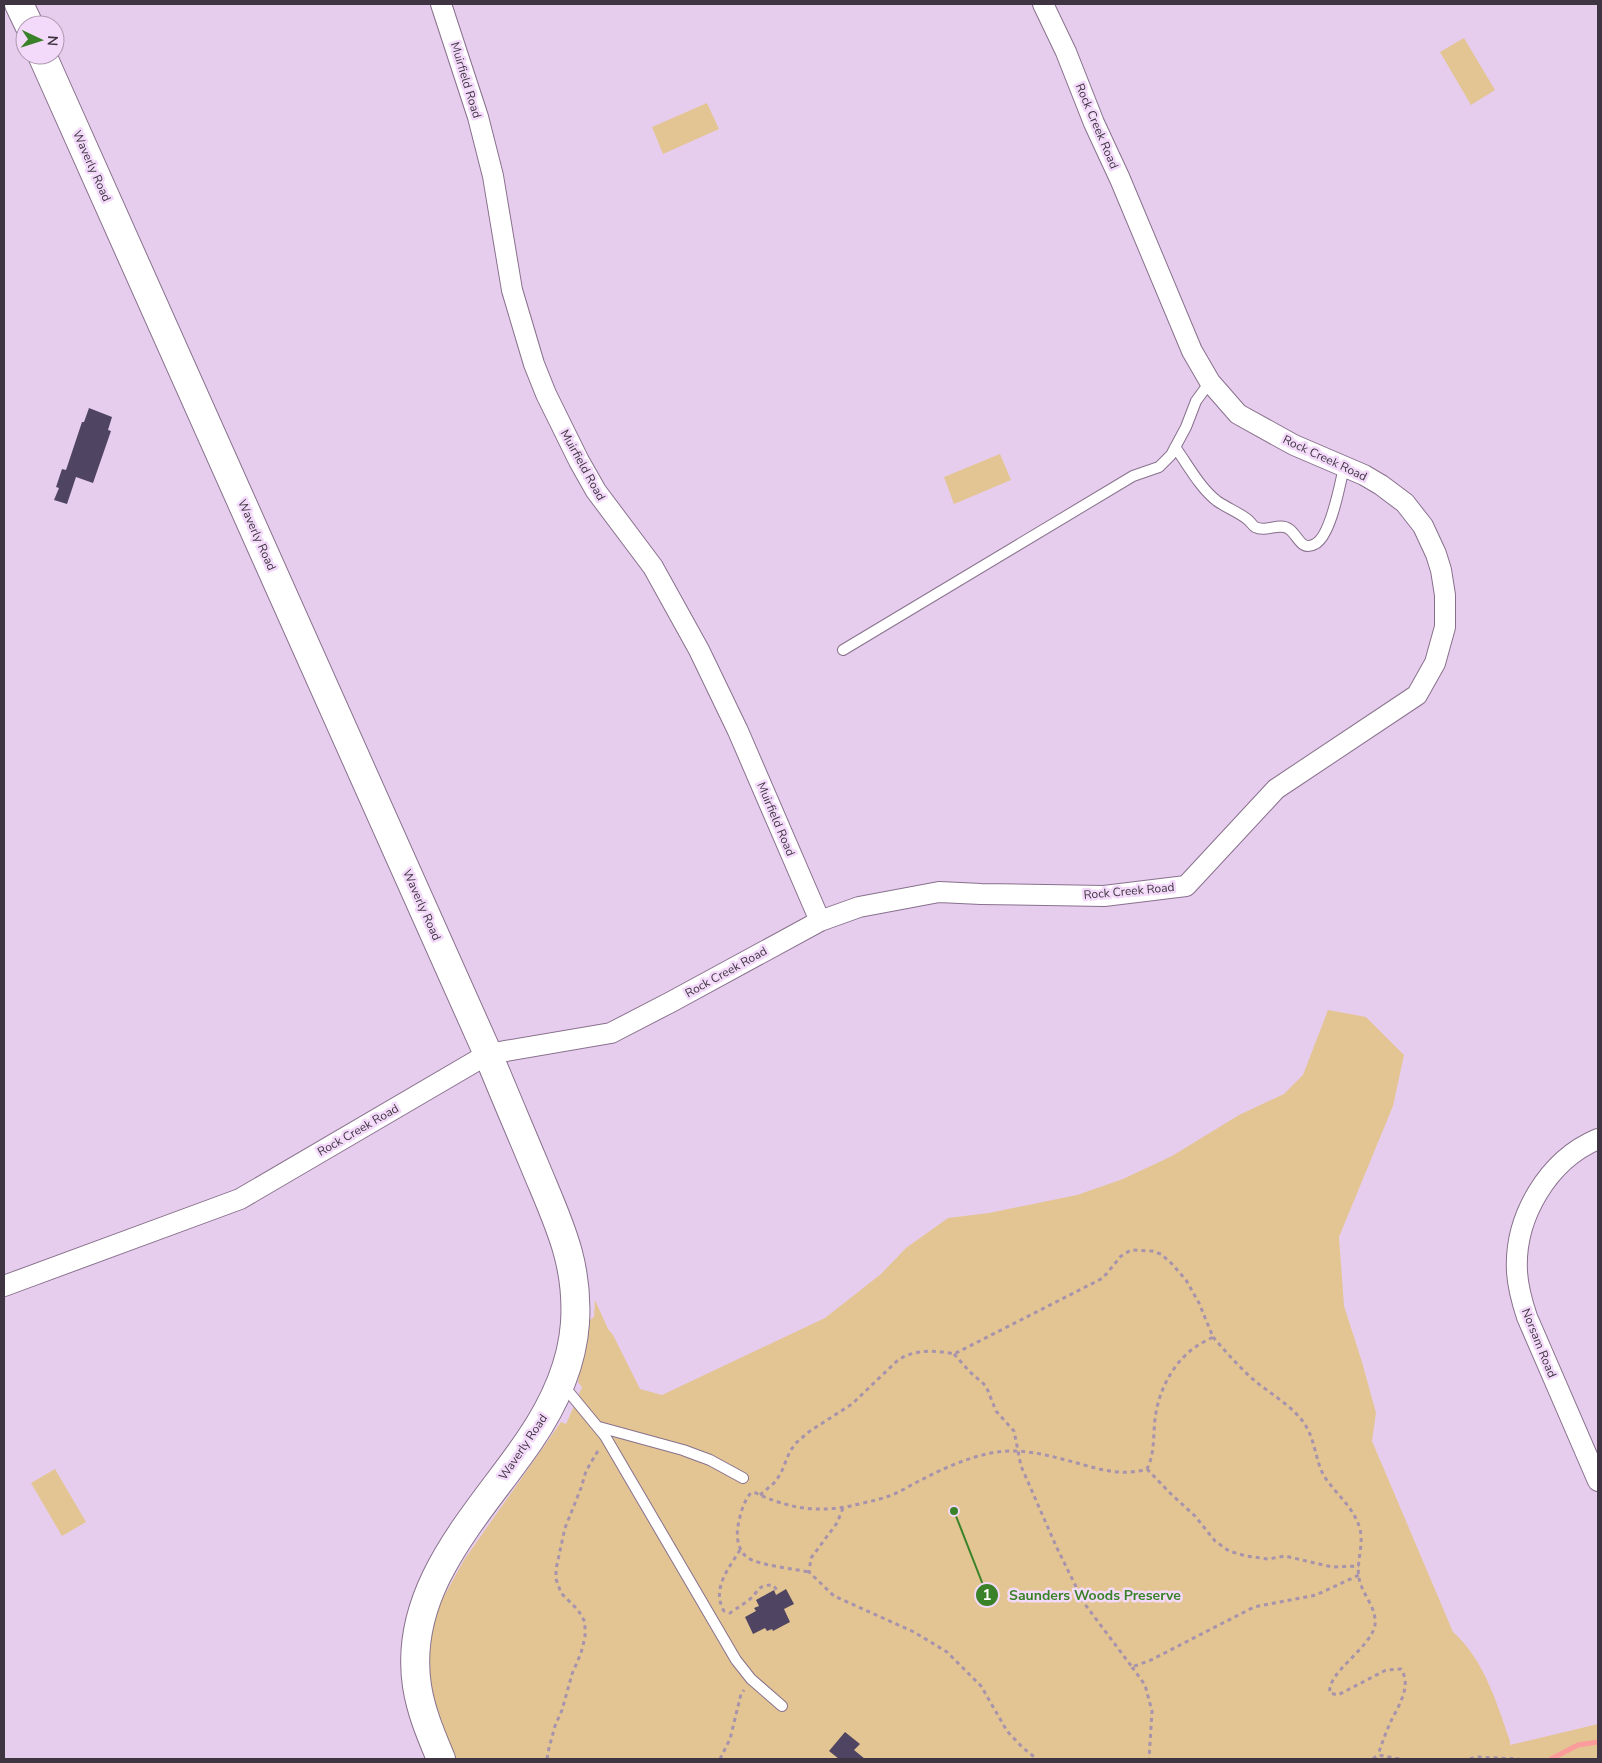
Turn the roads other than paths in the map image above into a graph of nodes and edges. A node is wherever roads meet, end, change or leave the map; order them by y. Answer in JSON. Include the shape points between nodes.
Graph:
{"nodes":[{"id":1,"x":441,"y":4,"type":"edge"},
{"id":2,"x":1043,"y":4,"type":"edge"},
{"id":3,"x":46,"y":65,"type":"edge"},
{"id":4,"x":1210,"y":382,"type":"junction"},
{"id":5,"x":1175,"y":447,"type":"junction"},
{"id":6,"x":1344,"y":467,"type":"junction"},
{"id":7,"x":842,"y":650,"type":"dead end"},
{"id":8,"x":820,"y":921,"type":"junction"},
{"id":9,"x":488,"y":1054,"type":"junction"},
{"id":10,"x":1598,"y":1139,"type":"edge"},
{"id":11,"x":4,"y":1286,"type":"edge"},
{"id":12,"x":561,"y":1382,"type":"junction"},
{"id":13,"x":602,"y":1432,"type":"junction"},
{"id":14,"x":743,"y":1478,"type":"dead end"},
{"id":15,"x":1598,"y":1481,"type":"edge"},
{"id":16,"x":782,"y":1706,"type":"dead end"},
{"id":17,"x":441,"y":1759,"type":"edge"}],
"edges":[{"from":1,"to":8,"type":"street","name":"Muirfield Road","via":[[478,117],[493,176],[512,290],[546,394],[596,491],[653,566],[700,650]]},
{"from":2,"to":4,"type":"street","name":"Rock Creek Road","via":[[1192,351]]},
{"from":3,"to":9,"type":"street","name":"Waverly Road"},
{"from":4,"to":5,"type":"lane","via":[[1196,401]]},
{"from":4,"to":6,"type":"street","name":"Rock Creek Road","via":[[1238,414],[1294,445]]},
{"from":5,"to":6,"type":"lane","via":[[1217,501],[1257,528],[1283,526],[1290,529],[1302,545],[1310,546],[1322,539],[1332,519]]},
{"from":5,"to":7,"type":"lane","via":[[1159,467],[1134,476]]},
{"from":6,"to":8,"type":"street","name":"Rock Creek Road","via":[[1381,485],[1405,503],[1423,526],[1436,554],[1445,595],[1444,627],[1436,663],[1418,695],[1276,789],[1186,886],[1104,896],[939,892],[859,907]]},
{"from":8,"to":9,"type":"street","name":"Rock Creek Road","via":[[611,1032]]},
{"from":9,"to":11,"type":"street","name":"Rock Creek Road","via":[[240,1199]]},
{"from":9,"to":12,"type":"street","name":"Waverly Road","via":[[561,1230],[574,1275],[573,1344]]},
{"from":10,"to":15,"type":"street","name":"Norsam Road","via":[[1555,1169],[1541,1187],[1522,1230],[1517,1271],[1526,1317]]},
{"from":12,"to":13,"type":"lane"},
{"from":12,"to":17,"type":"street","name":"Waverly Road","via":[[539,1426],[444,1560],[420,1619],[415,1662],[417,1685],[421,1707]]},
{"from":13,"to":14,"type":"lane","via":[[684,1450]]},
{"from":13,"to":16,"type":"lane","via":[[736,1660],[751,1679]]}]}
